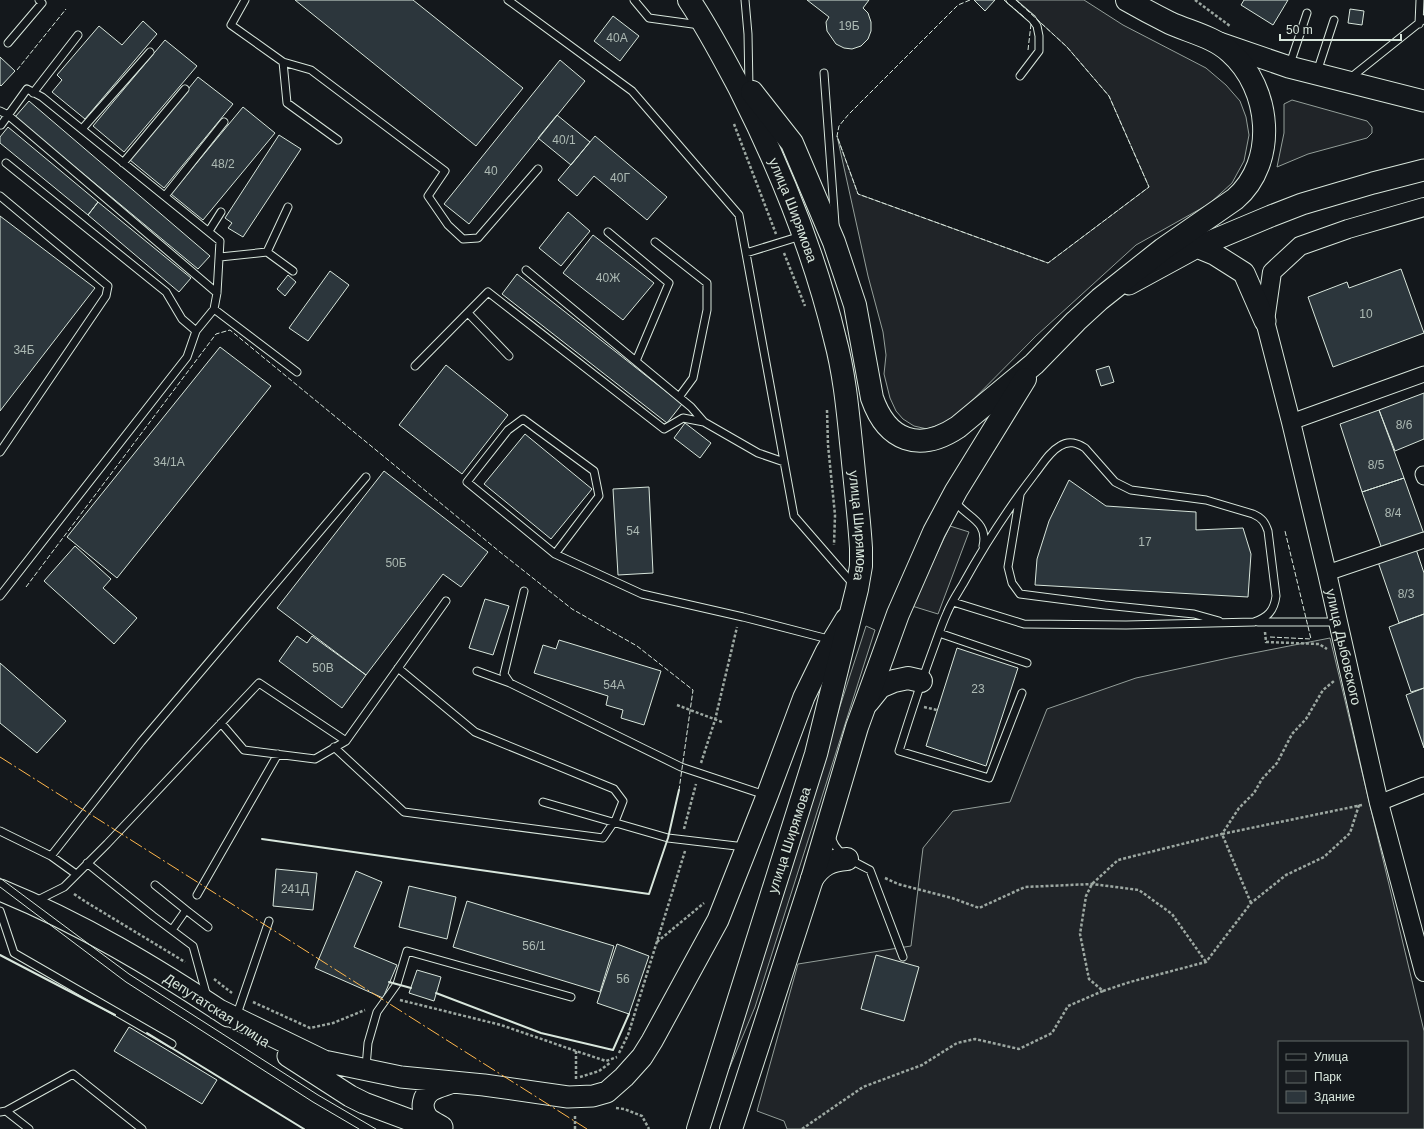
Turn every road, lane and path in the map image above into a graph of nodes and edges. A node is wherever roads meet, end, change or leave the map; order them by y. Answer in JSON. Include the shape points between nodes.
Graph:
{"nodes":[{"id":1,"x":39,"y":0,"type":"edge"},
{"id":2,"x":245,"y":0,"type":"edge"},
{"id":3,"x":508,"y":0,"type":"edge"},
{"id":4,"x":634,"y":0,"type":"edge"},
{"id":5,"x":689,"y":0,"type":"edge"},
{"id":6,"x":745,"y":0,"type":"edge"},
{"id":7,"x":1010,"y":0,"type":"edge"},
{"id":8,"x":1127,"y":0,"type":"edge"},
{"id":9,"x":1195,"y":0,"type":"edge"},
{"id":10,"x":1420,"y":0,"type":"edge"},
{"id":11,"x":1306,"y":13,"type":"dead end"},
{"id":12,"x":1334,"y":20,"type":"dead end"},
{"id":13,"x":1421,"y":22,"type":"edge"},
{"id":14,"x":705,"y":26,"type":"junction"},
{"id":15,"x":1234,"y":27,"type":"dead end"},
{"id":16,"x":78,"y":35,"type":"dead end"},
{"id":17,"x":8,"y":43,"type":"dead end"},
{"id":18,"x":1218,"y":43,"type":"junction"},
{"id":19,"x":150,"y":52,"type":"dead end"},
{"id":20,"x":721,"y":53,"type":"junction"},
{"id":21,"x":283,"y":62,"type":"junction"},
{"id":22,"x":1289,"y":66,"type":"junction"},
{"id":23,"x":824,"y":73,"type":"dead end"},
{"id":24,"x":1316,"y":74,"type":"junction"},
{"id":25,"x":1020,"y":76,"type":"dead end"},
{"id":26,"x":1345,"y":82,"type":"junction"},
{"id":27,"x":748,"y":88,"type":"junction"},
{"id":28,"x":185,"y":89,"type":"dead end"},
{"id":29,"x":33,"y":92,"type":"junction"},
{"id":30,"x":1424,"y":101,"type":"edge"},
{"id":31,"x":0,"y":111,"type":"edge"},
{"id":32,"x":8,"y":115,"type":"junction"},
{"id":33,"x":224,"y":122,"type":"dead end"},
{"id":34,"x":734,"y":123,"type":"dead end"},
{"id":35,"x":1,"y":125,"type":"edge"},
{"id":36,"x":82,"y":129,"type":"junction"},
{"id":37,"x":338,"y":140,"type":"dead end"},
{"id":38,"x":6,"y":163,"type":"dead end"},
{"id":39,"x":123,"y":163,"type":"junction"},
{"id":40,"x":538,"y":169,"type":"dead end"},
{"id":41,"x":1424,"y":170,"type":"edge"},
{"id":42,"x":0,"y":196,"type":"edge"},
{"id":43,"x":165,"y":196,"type":"junction"},
{"id":44,"x":288,"y":207,"type":"dead end"},
{"id":45,"x":1424,"y":208,"type":"edge"},
{"id":46,"x":221,"y":212,"type":"dead end"},
{"id":47,"x":208,"y":231,"type":"junction"},
{"id":48,"x":608,"y":232,"type":"dead end"},
{"id":49,"x":804,"y":235,"type":"junction"},
{"id":50,"x":655,"y":242,"type":"dead end"},
{"id":51,"x":780,"y":242,"type":"junction"},
{"id":52,"x":834,"y":242,"type":"junction"},
{"id":53,"x":1197,"y":247,"type":"junction"},
{"id":54,"x":267,"y":252,"type":"junction"},
{"id":55,"x":746,"y":253,"type":"junction"},
{"id":56,"x":220,"y":257,"type":"junction"},
{"id":57,"x":526,"y":270,"type":"dead end"},
{"id":58,"x":293,"y":271,"type":"dead end"},
{"id":59,"x":217,"y":293,"type":"junction"},
{"id":60,"x":1100,"y":299,"type":"junction"},
{"id":61,"x":214,"y":309,"type":"junction"},
{"id":62,"x":806,"y":310,"type":"dead end"},
{"id":63,"x":468,"y":313,"type":"junction"},
{"id":64,"x":1265,"y":321,"type":"junction"},
{"id":65,"x":196,"y":331,"type":"junction"},
{"id":66,"x":509,"y":356,"type":"dead end"},
{"id":67,"x":636,"y":361,"type":"junction"},
{"id":68,"x":1034,"y":364,"type":"junction"},
{"id":69,"x":415,"y":366,"type":"dead end"},
{"id":70,"x":297,"y":372,"type":"dead end"},
{"id":71,"x":1424,"y":374,"type":"edge"},
{"id":72,"x":679,"y":397,"type":"junction"},
{"id":73,"x":827,"y":407,"type":"dead end"},
{"id":74,"x":704,"y":422,"type":"junction"},
{"id":75,"x":1291,"y":422,"type":"junction"},
{"id":76,"x":0,"y":452,"type":"edge"},
{"id":77,"x":784,"y":462,"type":"junction"},
{"id":78,"x":1424,"y":474,"type":"edge"},
{"id":79,"x":366,"y":477,"type":"dead end"},
{"id":80,"x":1424,"y":477,"type":"edge"},
{"id":81,"x":956,"y":490,"type":"junction"},
{"id":82,"x":1020,"y":493,"type":"junction"},
{"id":83,"x":1424,"y":540,"type":"edge"},
{"id":84,"x":983,"y":549,"type":"junction"},
{"id":85,"x":555,"y":554,"type":"junction"},
{"id":86,"x":833,"y":561,"type":"junction"},
{"id":87,"x":1327,"y":573,"type":"junction"},
{"id":88,"x":857,"y":589,"type":"junction"},
{"id":89,"x":524,"y":591,"type":"dead end"},
{"id":90,"x":0,"y":596,"type":"edge"},
{"id":91,"x":446,"y":601,"type":"dead end"},
{"id":92,"x":953,"y":602,"type":"junction"},
{"id":93,"x":852,"y":610,"type":"junction"},
{"id":94,"x":740,"y":616,"type":"junction"},
{"id":95,"x":1254,"y":622,"type":"junction"},
{"id":96,"x":1264,"y":622,"type":"junction"},
{"id":97,"x":1338,"y":622,"type":"junction"},
{"id":98,"x":1228,"y":623,"type":"junction"},
{"id":99,"x":939,"y":633,"type":"junction"},
{"id":100,"x":834,"y":640,"type":"junction"},
{"id":101,"x":1332,"y":652,"type":"dead end"},
{"id":102,"x":1027,"y":663,"type":"dead end"},
{"id":103,"x":398,"y":668,"type":"junction"},
{"id":104,"x":477,"y":671,"type":"dead end"},
{"id":105,"x":921,"y":681,"type":"junction"},
{"id":106,"x":510,"y":683,"type":"junction"},
{"id":107,"x":1338,"y":686,"type":"dead end"},
{"id":108,"x":1022,"y":693,"type":"dead end"},
{"id":109,"x":677,"y":705,"type":"dead end"},
{"id":110,"x":715,"y":720,"type":"junction"},
{"id":111,"x":221,"y":722,"type":"junction"},
{"id":112,"x":722,"y":722,"type":"dead end"},
{"id":113,"x":857,"y":727,"type":"junction"},
{"id":114,"x":346,"y":741,"type":"junction"},
{"id":115,"x":334,"y":747,"type":"junction"},
{"id":116,"x":278,"y":754,"type":"junction"},
{"id":117,"x":699,"y":773,"type":"junction"},
{"id":118,"x":1424,"y":786,"type":"edge"},
{"id":119,"x":767,"y":796,"type":"junction"},
{"id":120,"x":543,"y":802,"type":"dead end"},
{"id":121,"x":1373,"y":803,"type":"junction"},
{"id":122,"x":1359,"y":805,"type":"junction"},
{"id":123,"x":832,"y":810,"type":"junction"},
{"id":124,"x":614,"y":822,"type":"junction"},
{"id":125,"x":0,"y":831,"type":"edge"},
{"id":126,"x":1222,"y":834,"type":"junction"},
{"id":127,"x":682,"y":839,"type":"junction"},
{"id":128,"x":747,"y":847,"type":"junction"},
{"id":129,"x":686,"y":848,"type":"dead end"},
{"id":130,"x":51,"y":856,"type":"junction"},
{"id":131,"x":847,"y":858,"type":"junction"},
{"id":132,"x":87,"y":863,"type":"junction"},
{"id":133,"x":870,"y":870,"type":"junction"},
{"id":134,"x":76,"y":874,"type":"junction"},
{"id":135,"x":812,"y":879,"type":"junction"},
{"id":136,"x":1092,"y":884,"type":"junction"},
{"id":137,"x":155,"y":885,"type":"dead end"},
{"id":138,"x":0,"y":890,"type":"edge"},
{"id":139,"x":197,"y":895,"type":"dead end"},
{"id":140,"x":708,"y":897,"type":"dead end"},
{"id":141,"x":86,"y":902,"type":"dead end"},
{"id":142,"x":32,"y":903,"type":"junction"},
{"id":143,"x":1251,"y":903,"type":"junction"},
{"id":144,"x":186,"y":910,"type":"junction"},
{"id":145,"x":0,"y":911,"type":"edge"},
{"id":146,"x":269,"y":921,"type":"dead end"},
{"id":147,"x":208,"y":927,"type":"dead end"},
{"id":148,"x":172,"y":930,"type":"junction"},
{"id":149,"x":656,"y":942,"type":"junction"},
{"id":150,"x":903,"y":957,"type":"dead end"},
{"id":151,"x":1206,"y":962,"type":"junction"},
{"id":152,"x":1423,"y":967,"type":"edge"},
{"id":153,"x":200,"y":971,"type":"junction"},
{"id":154,"x":1103,"y":990,"type":"junction"},
{"id":155,"x":571,"y":997,"type":"dead end"},
{"id":156,"x":242,"y":998,"type":"junction"},
{"id":157,"x":384,"y":1002,"type":"junction"},
{"id":158,"x":213,"y":1006,"type":"junction"},
{"id":159,"x":235,"y":1019,"type":"junction"},
{"id":160,"x":172,"y":1044,"type":"dead end"},
{"id":161,"x":576,"y":1051,"type":"junction"},
{"id":162,"x":618,"y":1057,"type":"junction"},
{"id":163,"x":366,"y":1070,"type":"junction"},
{"id":164,"x":454,"y":1082,"type":"junction"},
{"id":165,"x":576,"y":1088,"type":"junction"},
{"id":166,"x":610,"y":1108,"type":"dead end"},
{"id":167,"x":3,"y":1112,"type":"edge"},
{"id":168,"x":700,"y":1120,"type":"edge"},
{"id":169,"x":733,"y":1123,"type":"edge"},
{"id":170,"x":29,"y":1129,"type":"edge"},
{"id":171,"x":142,"y":1129,"type":"edge"},
{"id":172,"x":434,"y":1129,"type":"edge"},
{"id":173,"x":445,"y":1129,"type":"edge"},
{"id":174,"x":575,"y":1129,"type":"edge"},
{"id":175,"x":649,"y":1129,"type":"edge"},
{"id":176,"x":802,"y":1129,"type":"edge"}],
"edges":[{"from":1,"to":17,"type":"lane","via":[[42,3]]},
{"from":2,"to":21,"type":"lane","via":[[231,25]]},
{"from":3,"to":55,"type":"lane","via":[[632,91],[739,215]]},
{"from":4,"to":14,"type":"lane","via":[[649,18]]},
{"from":5,"to":14,"type":"main road","name":"улица Ширямова"},
{"from":6,"to":27,"type":"lane"},
{"from":7,"to":25,"type":"lane","via":[[1032,19],[1039,36],[1038,51]]},
{"from":8,"to":18,"type":"main road"},
{"from":9,"to":15,"type":"path","via":[[1227,25]]},
{"from":10,"to":13,"type":"lane"},
{"from":11,"to":22,"type":"lane"},
{"from":12,"to":24,"type":"lane"},
{"from":13,"to":26,"type":"lane"},
{"from":14,"to":20,"type":"main road","name":"улица Ширямова"},
{"from":16,"to":29,"type":"lane"},
{"from":18,"to":22,"type":"main road"},
{"from":18,"to":60,"type":"main road","via":[[1230,51],[1242,65],[1258,95],[1265,126],[1259,163],[1248,186],[1235,199],[1162,249]]},
{"from":19,"to":36,"type":"lane"},
{"from":20,"to":27,"type":"main road"},
{"from":20,"to":49,"type":"main road","name":"улица Ширямова","via":[[752,112]]},
{"from":21,"to":37,"type":"lane","via":[[288,103]]},
{"from":21,"to":40,"type":"lane","via":[[311,70],[445,171],[428,196],[448,225],[463,239],[478,238]]},
{"from":22,"to":24,"type":"main road"},
{"from":23,"to":52,"type":"lane","via":[[835,217]]},
{"from":24,"to":26,"type":"main road"},
{"from":26,"to":30,"type":"main road"},
{"from":27,"to":52,"type":"main road","via":[[792,143]]},
{"from":28,"to":39,"type":"lane"},
{"from":29,"to":32,"type":"lane","via":[[27,89]]},
{"from":29,"to":36,"type":"lane"},
{"from":31,"to":32,"type":"lane"},
{"from":32,"to":35,"type":"lane"},
{"from":32,"to":59,"type":"lane"},
{"from":33,"to":43,"type":"lane"},
{"from":34,"to":51,"type":"path"},
{"from":36,"to":39,"type":"lane"},
{"from":38,"to":65,"type":"lane","via":[[166,292],[182,319]]},
{"from":39,"to":43,"type":"lane"},
{"from":41,"to":53,"type":"main road","via":[[1302,204]]},
{"from":42,"to":76,"type":"lane","via":[[108,286],[106,296]]},
{"from":43,"to":47,"type":"lane"},
{"from":44,"to":54,"type":"lane"},
{"from":45,"to":64,"type":"street","via":[[1348,229],[1300,246],[1272,272]]},
{"from":46,"to":47,"type":"lane"},
{"from":47,"to":56,"type":"lane","via":[[220,241]]},
{"from":48,"to":67,"type":"lane","via":[[669,283]]},
{"from":49,"to":51,"type":"lane"},
{"from":49,"to":88,"type":"main road","name":"улица Ширямова","via":[[836,340],[846,397],[861,548]]},
{"from":50,"to":72,"type":"lane","via":[[707,283],[707,310],[693,378]]},
{"from":51,"to":55,"type":"lane"},
{"from":51,"to":62,"type":"path"},
{"from":52,"to":68,"type":"main road","via":[[855,305],[872,398],[880,415],[898,435],[905,439],[922,441],[935,439],[950,432]]},
{"from":53,"to":60,"type":"main road"},
{"from":53,"to":64,"type":"main road","via":[[1214,254],[1244,273]]},
{"from":54,"to":56,"type":"lane"},
{"from":54,"to":58,"type":"lane"},
{"from":55,"to":77,"type":"lane"},
{"from":56,"to":59,"type":"lane"},
{"from":57,"to":67,"type":"lane"},
{"from":59,"to":61,"type":"lane"},
{"from":60,"to":68,"type":"main road"},
{"from":61,"to":65,"type":"lane"},
{"from":61,"to":70,"type":"lane"},
{"from":63,"to":66,"type":"lane"},
{"from":63,"to":69,"type":"lane"},
{"from":63,"to":74,"type":"lane","via":[[488,292],[664,429],[683,418]]},
{"from":64,"to":75,"type":"street","name":"улица Дыбовского"},
{"from":65,"to":90,"type":"lane","via":[[187,357]]},
{"from":67,"to":72,"type":"lane"},
{"from":68,"to":81,"type":"main road"},
{"from":71,"to":75,"type":"street"},
{"from":72,"to":74,"type":"lane"},
{"from":73,"to":86,"type":"path","via":[[835,515]]},
{"from":74,"to":77,"type":"lane","via":[[758,454]]},
{"from":75,"to":87,"type":"street","name":"улица Дыбовского"},
{"from":77,"to":86,"type":"lane","via":[[794,516]]},
{"from":78,"to":80,"type":"street"},
{"from":79,"to":130,"type":"lane","via":[[141,742]]},
{"from":81,"to":84,"type":"lane","via":[[955,501],[982,529]]},
{"from":81,"to":113,"type":"main road","via":[[934,532],[898,614]]},
{"from":82,"to":84,"type":"lane"},
{"from":82,"to":95,"type":"lane","via":[[1054,450],[1072,442],[1085,448],[1115,482],[1131,490],[1206,500],[1260,517],[1268,531],[1276,596],[1270,612]]},
{"from":82,"to":98,"type":"lane","via":[[1008,567],[1012,583],[1020,594],[1194,614]]},
{"from":83,"to":87,"type":"street"},
{"from":84,"to":92,"type":"lane"},
{"from":85,"to":85,"type":"lane","via":[[599,496],[594,471],[523,419],[508,430],[467,482]]},
{"from":85,"to":94,"type":"lane","via":[[642,594]]},
{"from":86,"to":88,"type":"lane"},
{"from":87,"to":97,"type":"street","name":"улица Дыбовского"},
{"from":88,"to":93,"type":"main road","name":"улица Ширямова"},
{"from":89,"to":106,"type":"lane","via":[[504,674]]},
{"from":91,"to":103,"type":"lane"},
{"from":92,"to":98,"type":"lane","via":[[1024,624]]},
{"from":92,"to":99,"type":"lane"},
{"from":93,"to":100,"type":"main road"},
{"from":93,"to":168,"type":"main road","name":"улица Ширямова","via":[[816,754]]},
{"from":94,"to":100,"type":"lane"},
{"from":94,"to":110,"type":"path"},
{"from":95,"to":96,"type":"lane"},
{"from":95,"to":98,"type":"lane"},
{"from":96,"to":97,"type":"lane"},
{"from":96,"to":101,"type":"path","via":[[1266,642],[1319,644]]},
{"from":97,"to":121,"type":"street","name":"улица Дыбовского"},
{"from":99,"to":102,"type":"lane"},
{"from":99,"to":105,"type":"lane"},
{"from":100,"to":119,"type":"main road","via":[[804,697]]},
{"from":103,"to":114,"type":"lane"},
{"from":103,"to":124,"type":"lane","via":[[475,732],[614,789],[623,800]]},
{"from":104,"to":106,"type":"lane"},
{"from":105,"to":108,"type":"lane","via":[[899,751],[989,778]]},
{"from":105,"to":113,"type":"main road","via":[[908,678],[880,687],[868,702]]},
{"from":106,"to":117,"type":"lane","via":[[681,767]]},
{"from":107,"to":126,"type":"path","via":[[1336,679],[1322,690],[1306,719],[1292,734],[1277,763],[1239,808]]},
{"from":109,"to":110,"type":"path"},
{"from":110,"to":112,"type":"path"},
{"from":110,"to":117,"type":"path"},
{"from":111,"to":114,"type":"lane","via":[[259,683]]},
{"from":111,"to":116,"type":"lane","via":[[244,750]]},
{"from":111,"to":132,"type":"lane"},
{"from":113,"to":123,"type":"main road"},
{"from":114,"to":115,"type":"lane"},
{"from":115,"to":116,"type":"lane","via":[[315,759]]},
{"from":115,"to":124,"type":"lane","via":[[404,812],[603,838]]},
{"from":116,"to":139,"type":"lane"},
{"from":117,"to":119,"type":"lane"},
{"from":117,"to":127,"type":"path"},
{"from":118,"to":121,"type":"street"},
{"from":119,"to":128,"type":"main road"},
{"from":120,"to":124,"type":"lane"},
{"from":121,"to":122,"type":"path"},
{"from":121,"to":152,"type":"street","name":"улица Дыбовского"},
{"from":122,"to":126,"type":"path"},
{"from":122,"to":143,"type":"path","via":[[1350,833],[1324,857],[1286,875]]},
{"from":123,"to":131,"type":"lane","via":[[832,840]]},
{"from":123,"to":135,"type":"main road"},
{"from":124,"to":127,"type":"lane","via":[[668,838]]},
{"from":125,"to":130,"type":"lane"},
{"from":126,"to":136,"type":"path","via":[[1118,860]]},
{"from":126,"to":143,"type":"path"},
{"from":127,"to":128,"type":"lane"},
{"from":128,"to":165,"type":"main road","via":[[718,920],[642,1057],[607,1092],[593,1096]]},
{"from":129,"to":149,"type":"path"},
{"from":130,"to":134,"type":"lane"},
{"from":131,"to":133,"type":"lane"},
{"from":131,"to":135,"type":"main road","via":[[829,862],[816,872]]},
{"from":132,"to":134,"type":"lane"},
{"from":132,"to":148,"type":"lane"},
{"from":133,"to":136,"type":"path","via":[[898,884],[979,908],[1025,887]]},
{"from":133,"to":150,"type":"lane"},
{"from":134,"to":142,"type":"lane","via":[[64,886]]},
{"from":135,"to":169,"type":"main road"},
{"from":136,"to":151,"type":"path","via":[[1139,890],[1172,914]]},
{"from":136,"to":154,"type":"path","via":[[1086,896],[1080,934],[1089,980]]},
{"from":137,"to":144,"type":"lane"},
{"from":138,"to":142,"type":"main road","name":"Депутатская улица"},
{"from":140,"to":149,"type":"path"},
{"from":141,"to":153,"type":"path"},
{"from":142,"to":158,"type":"main road","name":"Депутатская улица","via":[[100,937]]},
{"from":143,"to":151,"type":"path"},
{"from":144,"to":147,"type":"lane"},
{"from":144,"to":148,"type":"lane"},
{"from":145,"to":160,"type":"lane","via":[[14,953]]},
{"from":146,"to":156,"type":"lane"},
{"from":148,"to":153,"type":"lane","via":[[193,946]]},
{"from":149,"to":162,"type":"path","via":[[628,1035]]},
{"from":151,"to":154,"type":"path"},
{"from":153,"to":156,"type":"path"},
{"from":153,"to":158,"type":"lane"},
{"from":154,"to":176,"type":"path","via":[[1068,1006],[1052,1033],[1019,1048],[975,1039],[956,1043],[922,1065],[863,1087]]},
{"from":155,"to":157,"type":"lane","via":[[407,951],[397,984]]},
{"from":156,"to":157,"type":"path","via":[[310,1028],[333,1023]]},
{"from":156,"to":159,"type":"lane"},
{"from":157,"to":161,"type":"path","via":[[392,998],[501,1025]]},
{"from":157,"to":163,"type":"lane","via":[[377,1012],[368,1043]]},
{"from":158,"to":159,"type":"main road","name":"Депутатская улица"},
{"from":159,"to":163,"type":"main road","via":[[324,1061]]},
{"from":159,"to":172,"type":"main road","name":"Депутатская улица","via":[[350,1096]]},
{"from":161,"to":162,"type":"path","via":[[606,1061]]},
{"from":161,"to":165,"type":"path"},
{"from":162,"to":165,"type":"path"},
{"from":163,"to":164,"type":"main road","via":[[400,1077]]},
{"from":164,"to":165,"type":"main road","via":[[568,1097]]},
{"from":164,"to":173,"type":"main road","via":[[431,1090],[423,1101],[423,1110],[427,1118]]},
{"from":165,"to":174,"type":"path"},
{"from":166,"to":175,"type":"path","via":[[624,1109],[642,1116]]},
{"from":167,"to":170,"type":"lane"},
{"from":167,"to":171,"type":"lane","via":[[73,1074]]}]}
